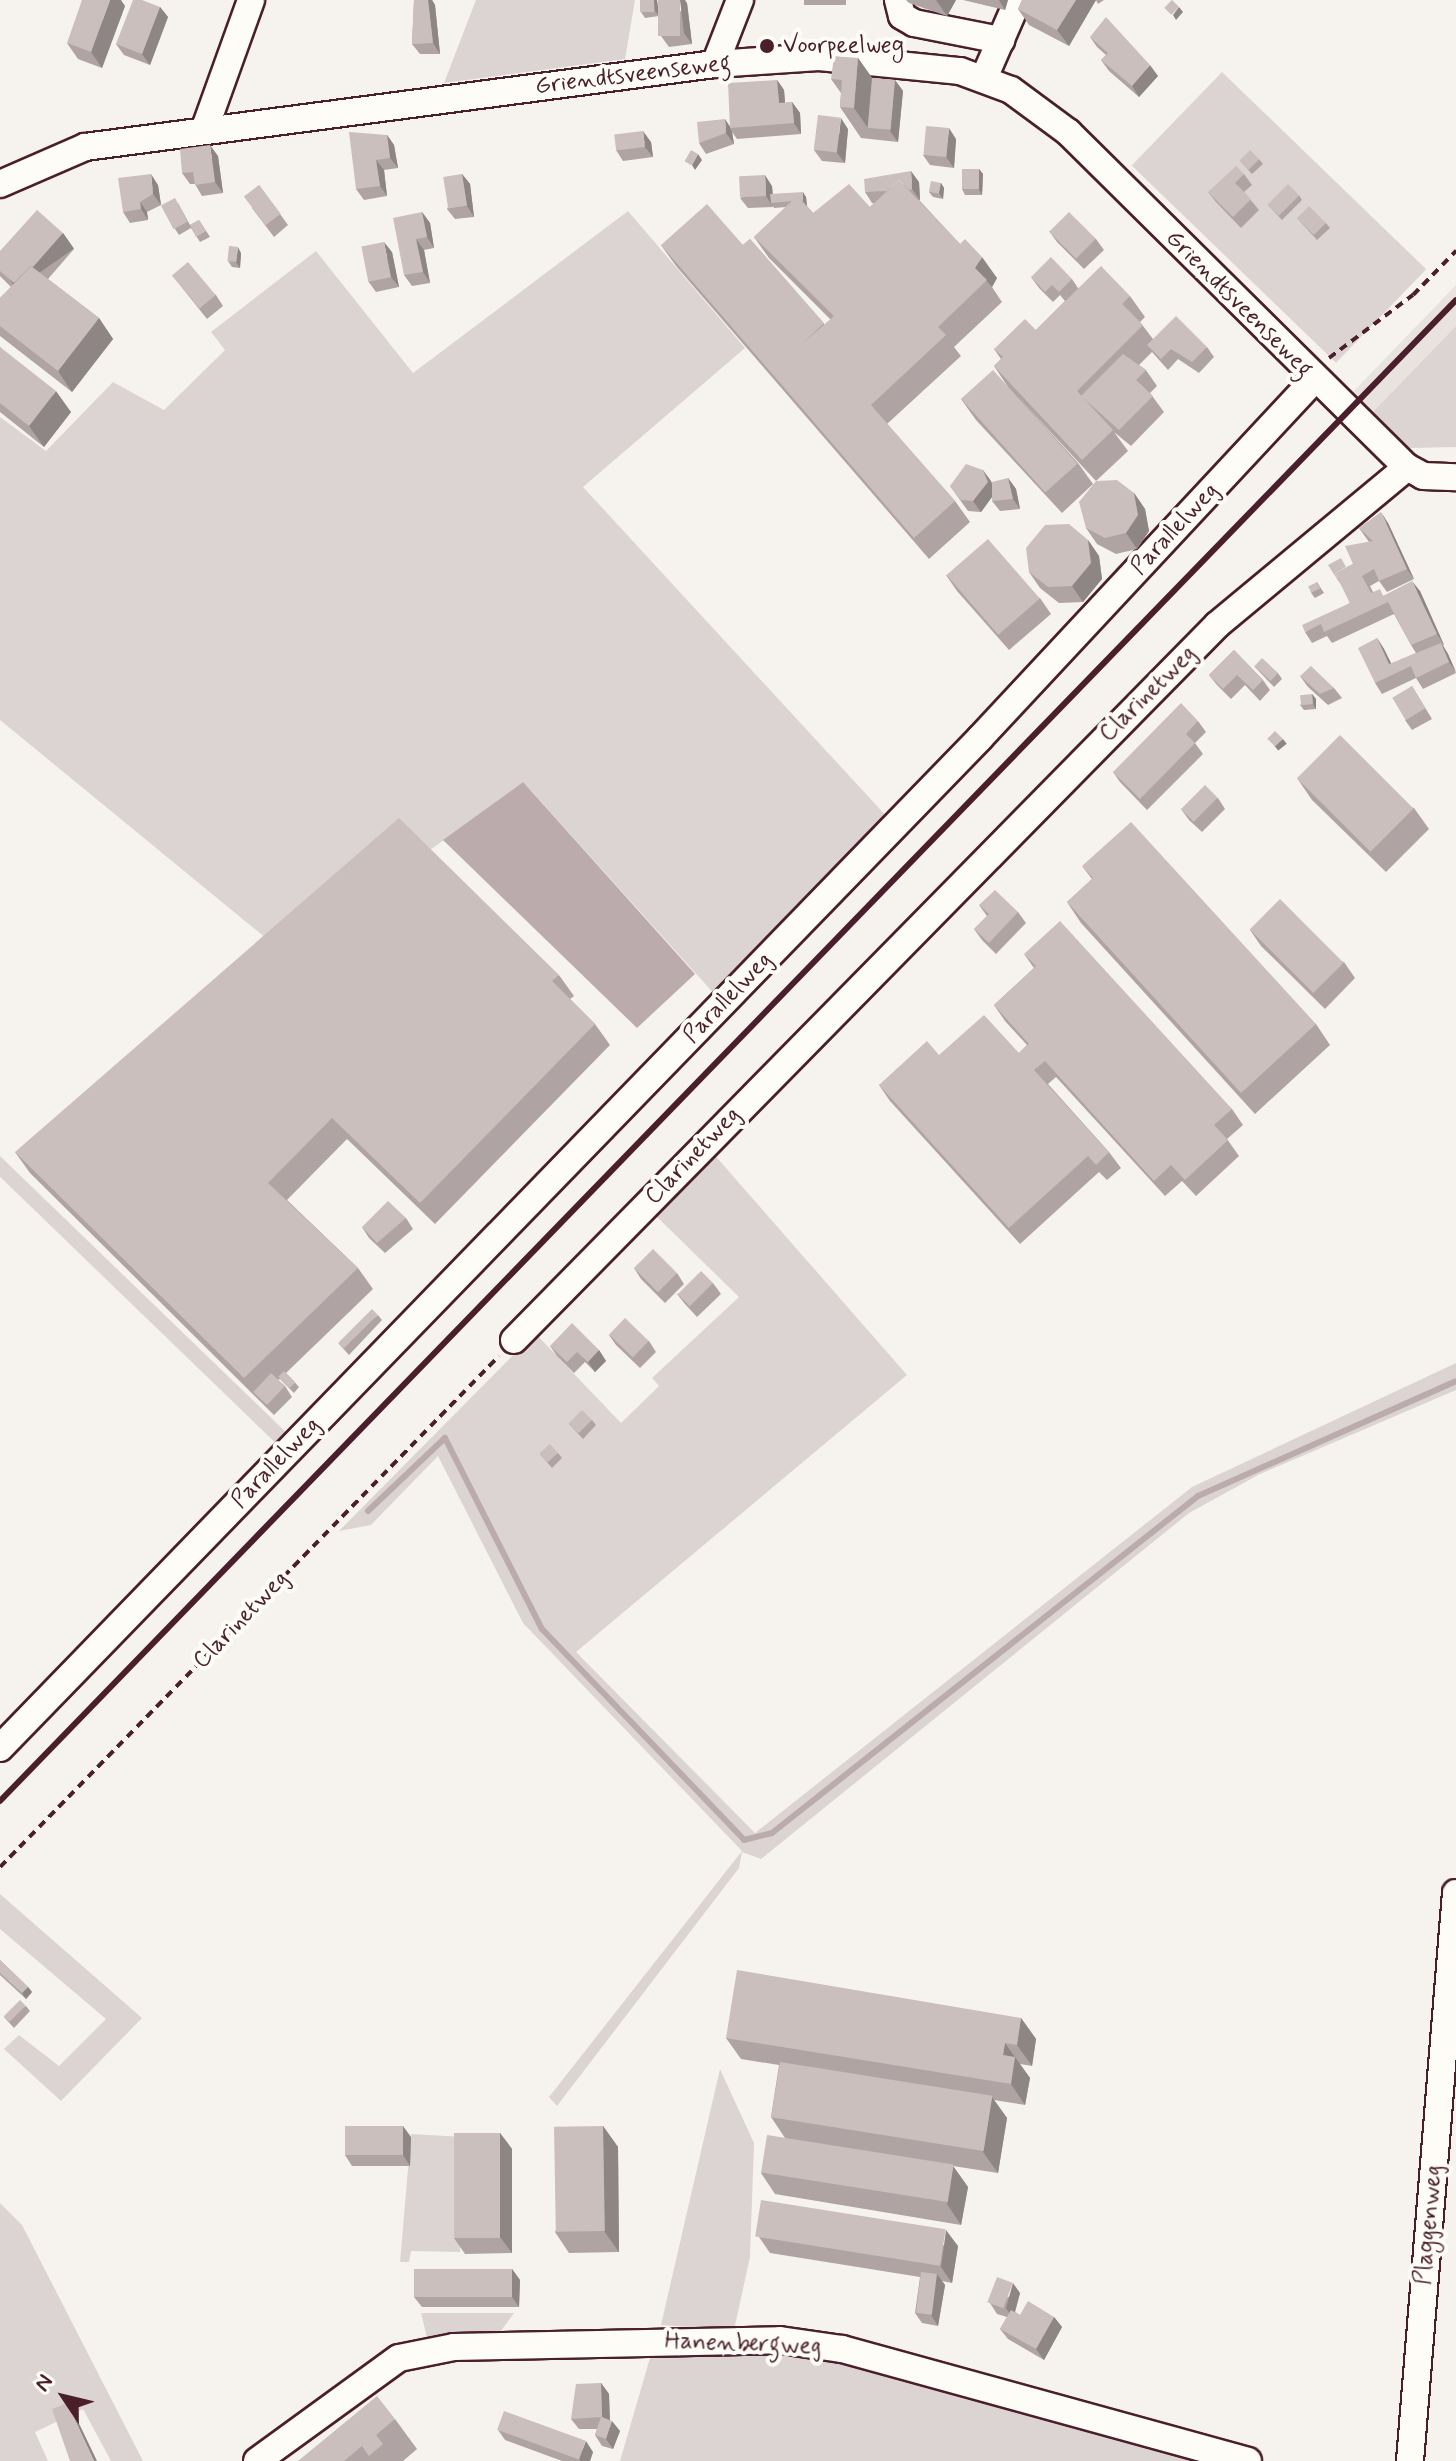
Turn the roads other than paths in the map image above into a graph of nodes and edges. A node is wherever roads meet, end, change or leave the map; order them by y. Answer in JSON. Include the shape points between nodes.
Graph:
{"nodes":[{"id":1,"x":251,"y":0,"type":"edge"},
{"id":2,"x":740,"y":0,"type":"edge"},
{"id":3,"x":898,"y":0,"type":"edge"},
{"id":4,"x":1018,"y":0,"type":"edge"},
{"id":5,"x":1001,"y":40,"type":"junction"},
{"id":6,"x":715,"y":64,"type":"junction"},
{"id":7,"x":984,"y":78,"type":"junction"},
{"id":8,"x":205,"y":128,"type":"junction"},
{"id":9,"x":0,"y":184,"type":"edge"},
{"id":10,"x":1314,"y":380,"type":"junction"},
{"id":11,"x":1407,"y":467,"type":"junction"},
{"id":12,"x":1454,"y":487,"type":"edge"},
{"id":13,"x":514,"y":1340,"type":"road end"},
{"id":14,"x":0,"y":1748,"type":"edge"},
{"id":15,"x":1456,"y":1893,"type":"edge"},
{"id":16,"x":257,"y":2461,"type":"edge"},
{"id":17,"x":1248,"y":2461,"type":"edge"},
{"id":18,"x":1410,"y":2461,"type":"edge"}],
"edges":[{"from":1,"to":8,"type":"street"},
{"from":2,"to":6,"type":"street"},
{"from":3,"to":5,"type":"street","via":[[902,16],[914,23]]},
{"from":4,"to":5,"type":"street"},
{"from":5,"to":7,"type":"street"},
{"from":6,"to":7,"type":"street","name":"Griendtsveenseweg","via":[[874,59]]},
{"from":6,"to":8,"type":"street","name":"Griendtsveenseweg"},
{"from":7,"to":10,"type":"street","name":"Griendtsveenseweg","via":[[1068,132]]},
{"from":8,"to":9,"type":"street","name":"Griendtsveenseweg","via":[[85,147]]},
{"from":10,"to":11,"type":"street","name":"Griendtsveenseweg"},
{"from":10,"to":14,"type":"street","name":"Parallelweg","via":[[980,738]]},
{"from":11,"to":12,"type":"street","name":"Griendtsveenseweg"},
{"from":11,"to":13,"type":"street","name":"Clarinetweg","via":[[1163,678]]},
{"from":15,"to":18,"type":"street","name":"Plaggenweg"},
{"from":16,"to":17,"type":"street","name":"Hanenbergweg","via":[[399,2358],[454,2347],[780,2340],[842,2349]]}]}
